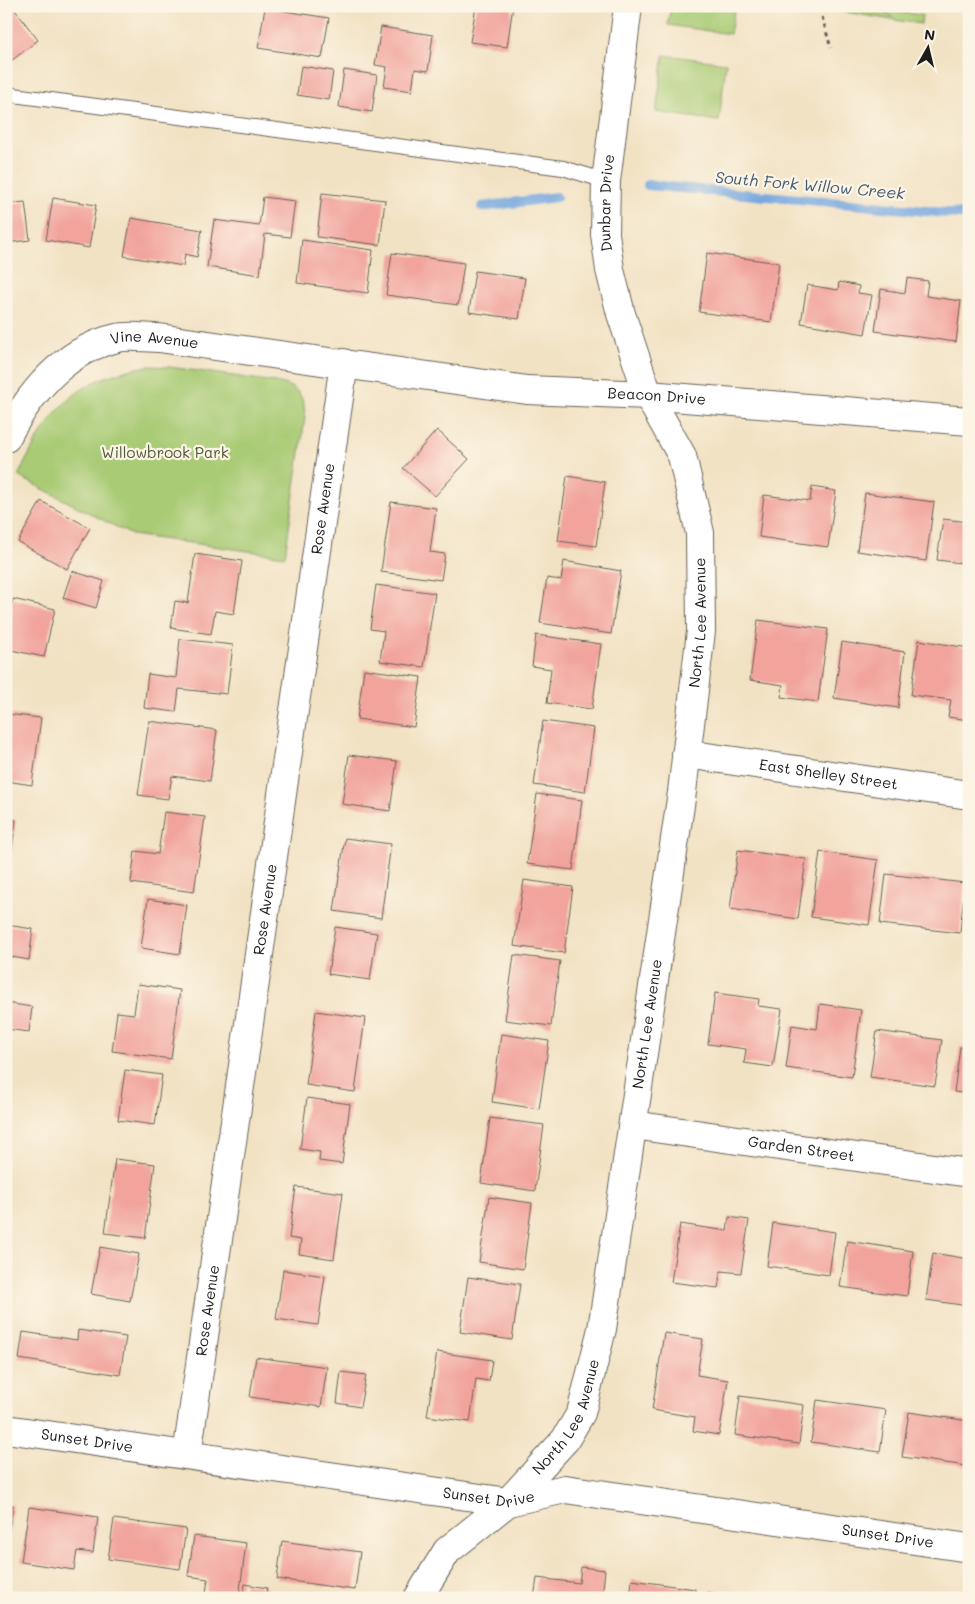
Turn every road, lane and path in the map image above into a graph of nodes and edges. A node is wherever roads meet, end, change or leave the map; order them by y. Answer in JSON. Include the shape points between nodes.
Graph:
{"nodes":[{"id":1,"x":628,"y":6,"type":"edge"},
{"id":2,"x":822,"y":17,"type":"dead end"},
{"id":3,"x":831,"y":48,"type":"dead end"},
{"id":4,"x":6,"y":94,"type":"edge"},
{"id":5,"x":606,"y":181,"type":"junction"},
{"id":6,"x":344,"y":363,"type":"junction"},
{"id":7,"x":648,"y":396,"type":"junction"},
{"id":8,"x":969,"y":421,"type":"edge"},
{"id":9,"x":6,"y":438,"type":"edge"},
{"id":10,"x":686,"y":754,"type":"junction"},
{"id":11,"x":969,"y":795,"type":"edge"},
{"id":12,"x":633,"y":1125,"type":"junction"},
{"id":13,"x":969,"y":1173,"type":"edge"},
{"id":14,"x":6,"y":1429,"type":"edge"},
{"id":15,"x":187,"y":1455,"type":"junction"},
{"id":16,"x":508,"y":1502,"type":"junction"},
{"id":17,"x":969,"y":1548,"type":"edge"},
{"id":18,"x":418,"y":1598,"type":"edge"}],
"edges":[{"from":1,"to":5,"type":"street","name":"Dunbar Drive"},
{"from":2,"to":3,"type":"path"},
{"from":4,"to":5,"type":"lane","via":[[563,168]]},
{"from":5,"to":7,"type":"street","name":"Dunbar Drive","via":[[610,270]]},
{"from":6,"to":7,"type":"street","name":"Beacon Drive","via":[[527,390]]},
{"from":6,"to":9,"type":"street","name":"Vine Avenue","via":[[159,338],[117,338],[77,354],[45,379],[16,418]]},
{"from":6,"to":15,"type":"street","name":"Rose Avenue"},
{"from":7,"to":8,"type":"street","name":"Beacon Drive"},
{"from":7,"to":10,"type":"street","name":"North Lee Avenue","via":[[682,456],[700,533],[701,631]]},
{"from":10,"to":11,"type":"street","name":"East Shelley Street"},
{"from":10,"to":12,"type":"street","name":"North Lee Avenue"},
{"from":12,"to":13,"type":"street","name":"Garden Street"},
{"from":12,"to":16,"type":"street","name":"North Lee Avenue","via":[[602,1329],[581,1413],[560,1446]]},
{"from":14,"to":15,"type":"street","name":"Sunset Drive"},
{"from":15,"to":16,"type":"street","name":"Sunset Drive"},
{"from":16,"to":17,"type":"street","name":"Sunset Drive","via":[[565,1489]]},
{"from":16,"to":18,"type":"street","name":"North Lee Avenue","via":[[447,1552]]}]}
